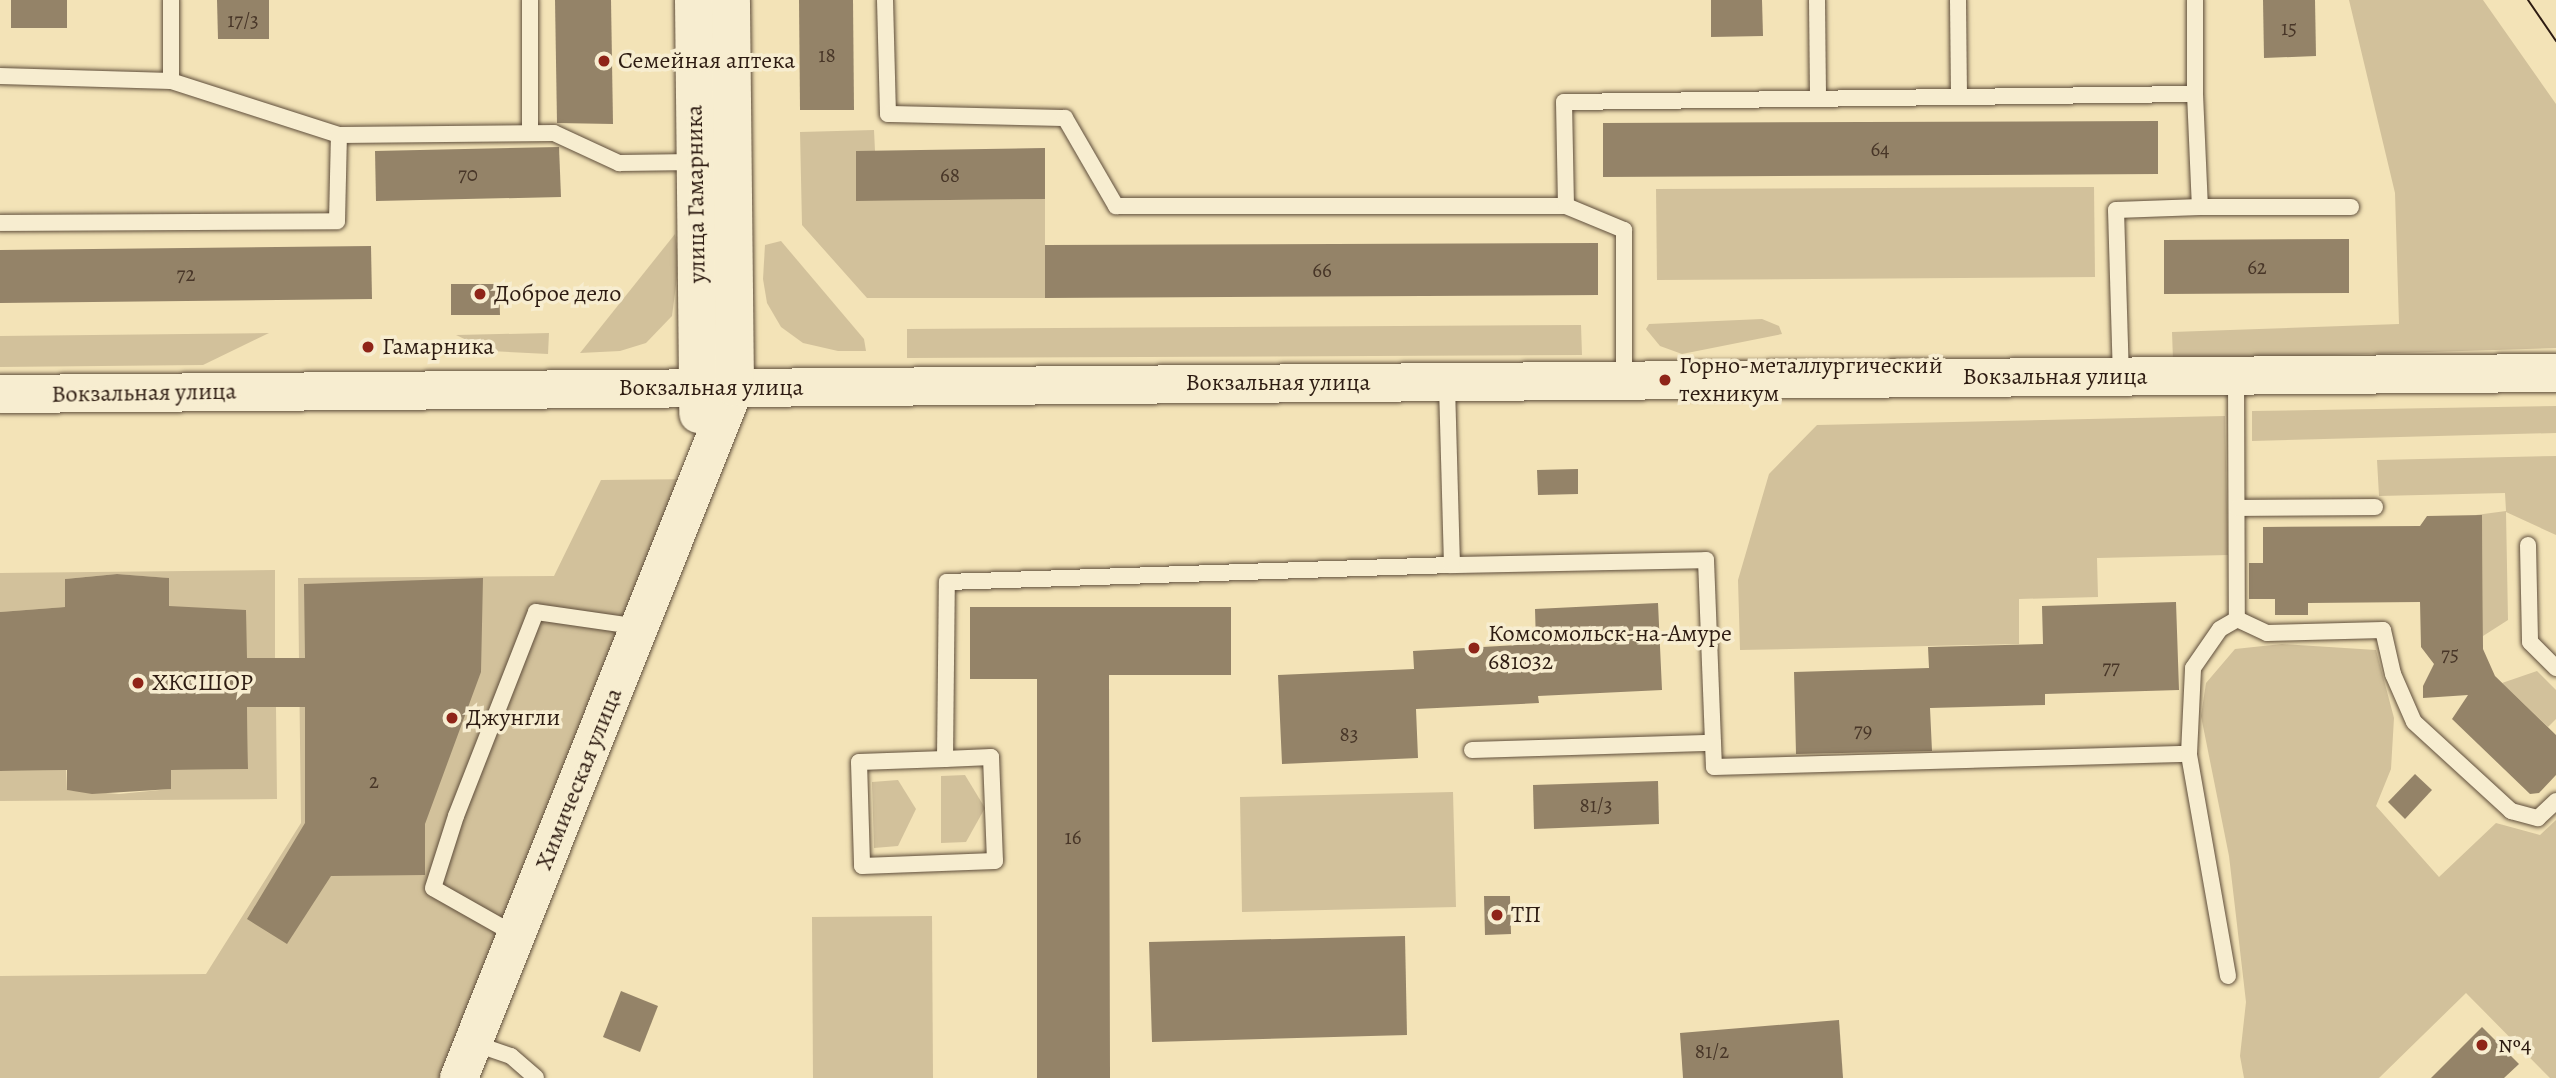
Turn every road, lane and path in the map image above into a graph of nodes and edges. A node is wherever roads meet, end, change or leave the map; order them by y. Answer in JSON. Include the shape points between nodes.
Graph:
{"nodes":[{"id":1,"x":171,"y":0,"type":"edge"},
{"id":2,"x":530,"y":0,"type":"edge"},
{"id":3,"x":694,"y":0,"type":"edge"},
{"id":4,"x":731,"y":0,"type":"edge"},
{"id":5,"x":886,"y":0,"type":"edge"},
{"id":6,"x":1817,"y":0,"type":"edge"},
{"id":7,"x":1958,"y":0,"type":"edge"},
{"id":8,"x":2195,"y":0,"type":"edge"},
{"id":9,"x":0,"y":76,"type":"edge"},
{"id":10,"x":171,"y":81,"type":"junction"},
{"id":11,"x":2195,"y":94,"type":"junction"},
{"id":12,"x":1959,"y":97,"type":"junction"},
{"id":13,"x":1818,"y":99,"type":"junction"},
{"id":14,"x":530,"y":133,"type":"junction"},
{"id":15,"x":339,"y":135,"type":"junction"},
{"id":16,"x":714,"y":162,"type":"junction"},
{"id":17,"x":1566,"y":206,"type":"junction"},
{"id":18,"x":2351,"y":206,"type":"dead end"},
{"id":19,"x":2200,"y":207,"type":"junction"},
{"id":20,"x":0,"y":223,"type":"edge"},
{"id":21,"x":2556,"y":373,"type":"edge"},
{"id":22,"x":2236,"y":376,"type":"junction"},
{"id":23,"x":2121,"y":377,"type":"junction"},
{"id":24,"x":1624,"y":381,"type":"junction"},
{"id":25,"x":1447,"y":382,"type":"junction"},
{"id":26,"x":735,"y":387,"type":"junction"},
{"id":27,"x":698,"y":388,"type":"junction"},
{"id":28,"x":0,"y":394,"type":"edge"},
{"id":29,"x":699,"y":479,"type":"junction"},
{"id":30,"x":2375,"y":507,"type":"dead end"},
{"id":31,"x":2236,"y":508,"type":"junction"},
{"id":32,"x":2528,"y":545,"type":"dead end"},
{"id":33,"x":1452,"y":565,"type":"junction"},
{"id":34,"x":2237,"y":619,"type":"junction"},
{"id":35,"x":640,"y":627,"type":"junction"},
{"id":36,"x":2556,"y":667,"type":"edge"},
{"id":37,"x":1713,"y":743,"type":"junction"},
{"id":38,"x":1472,"y":750,"type":"dead end"},
{"id":39,"x":2189,"y":754,"type":"junction"},
{"id":40,"x":945,"y":759,"type":"junction"},
{"id":41,"x":2556,"y":801,"type":"edge"},
{"id":42,"x":516,"y":935,"type":"junction"},
{"id":43,"x":2228,"y":976,"type":"dead end"},
{"id":44,"x":473,"y":1043,"type":"junction"},
{"id":45,"x":459,"y":1078,"type":"edge"},
{"id":46,"x":536,"y":1078,"type":"edge"}],
"edges":[{"from":1,"to":10,"type":"lane"},
{"from":2,"to":14,"type":"lane"},
{"from":3,"to":16,"type":"main road","name":"улица Гамарника"},
{"from":4,"to":16,"type":"main road","name":"улица Гамарника"},
{"from":5,"to":17,"type":"lane","via":[[888,114],[1065,118],[1116,206]]},
{"from":6,"to":13,"type":"lane"},
{"from":7,"to":12,"type":"lane"},
{"from":8,"to":11,"type":"lane"},
{"from":9,"to":10,"type":"lane"},
{"from":10,"to":15,"type":"lane"},
{"from":11,"to":12,"type":"lane"},
{"from":11,"to":19,"type":"lane"},
{"from":12,"to":13,"type":"lane"},
{"from":13,"to":17,"type":"lane","via":[[1563,102]]},
{"from":14,"to":15,"type":"lane"},
{"from":14,"to":16,"type":"lane","via":[[554,133],[619,163]]},
{"from":15,"to":20,"type":"lane","via":[[337,221]]},
{"from":16,"to":26,"type":"main road","name":"улица Гамарника"},
{"from":16,"to":27,"type":"main road","name":"улица Гамарника"},
{"from":17,"to":24,"type":"lane","via":[[1624,230]]},
{"from":18,"to":19,"type":"lane"},
{"from":19,"to":23,"type":"lane","via":[[2116,210]]},
{"from":21,"to":22,"type":"main road","name":"Вокзальная улица"},
{"from":22,"to":23,"type":"main road","name":"Вокзальная улица"},
{"from":22,"to":31,"type":"lane"},
{"from":23,"to":24,"type":"main road","name":"Вокзальная улица"},
{"from":24,"to":25,"type":"main road","name":"Вокзальная улица"},
{"from":25,"to":26,"type":"main road","name":"Вокзальная улица"},
{"from":25,"to":33,"type":"lane"},
{"from":26,"to":27,"type":"main road","name":"Вокзальная улица"},
{"from":26,"to":29,"type":"main road","name":"Химическая улица"},
{"from":27,"to":28,"type":"main road","name":"Вокзальная улица"},
{"from":27,"to":29,"type":"main road","name":"Химическая улица"},
{"from":29,"to":35,"type":"main road","name":"Химическая улица"},
{"from":30,"to":31,"type":"lane"},
{"from":31,"to":34,"type":"lane"},
{"from":32,"to":36,"type":"lane","via":[[2530,642]]},
{"from":33,"to":37,"type":"lane","via":[[1706,559]]},
{"from":33,"to":40,"type":"lane","via":[[947,582]]},
{"from":34,"to":39,"type":"lane","via":[[2220,629],[2193,668]]},
{"from":34,"to":41,"type":"lane","via":[[2267,633],[2383,630],[2393,674],[2414,722],[2511,811],[2538,818]]},
{"from":35,"to":42,"type":"main road","name":"Химическая улица"},
{"from":35,"to":42,"type":"lane","via":[[536,612],[456,816],[433,888]]},
{"from":37,"to":38,"type":"lane"},
{"from":37,"to":39,"type":"lane","via":[[1714,767]]},
{"from":39,"to":43,"type":"lane"},
{"from":40,"to":40,"type":"lane","via":[[991,757],[995,861],[862,866],[859,762]]},
{"from":42,"to":44,"type":"main road","name":"Химическая улица"},
{"from":44,"to":45,"type":"main road","name":"Химическая улица"},
{"from":44,"to":46,"type":"lane","via":[[511,1056]]}]}
